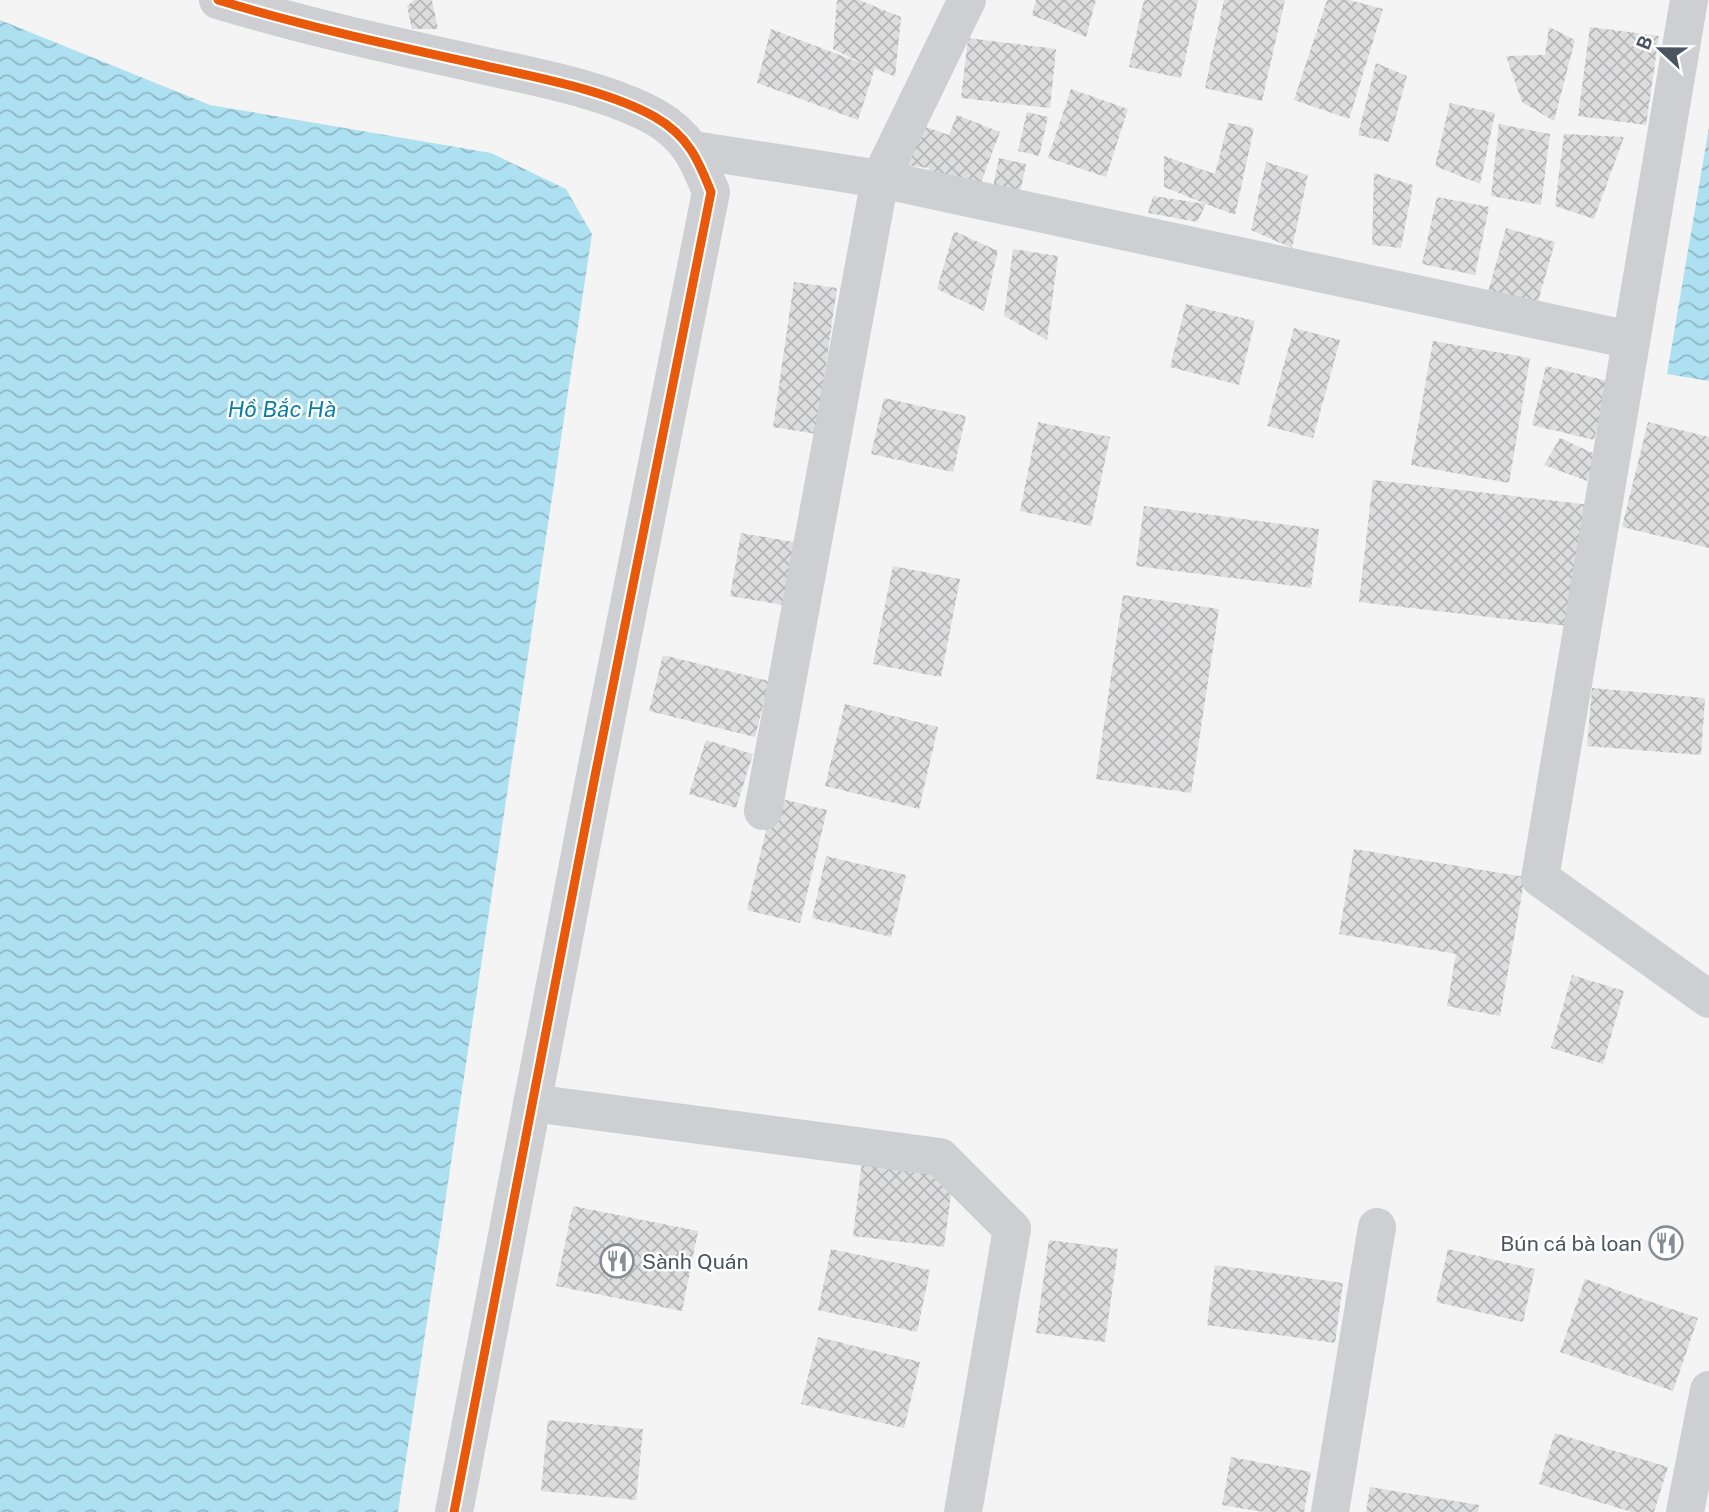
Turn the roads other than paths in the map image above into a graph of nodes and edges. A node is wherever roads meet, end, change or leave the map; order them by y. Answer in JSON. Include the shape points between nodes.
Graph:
{"nodes":[{"id":1,"x":218,"y":0,"type":"edge"},
{"id":2,"x":967,"y":0,"type":"edge"},
{"id":3,"x":1689,"y":0,"type":"edge"},
{"id":4,"x":694,"y":150,"type":"junction"},
{"id":5,"x":880,"y":179,"type":"junction"},
{"id":6,"x":1631,"y":340,"type":"junction"},
{"id":7,"x":763,"y":811,"type":"dead end"},
{"id":8,"x":1709,"y":999,"type":"edge"},
{"id":9,"x":532,"y":1103,"type":"junction"},
{"id":10,"x":1377,"y":1227,"type":"dead end"},
{"id":11,"x":1709,"y":1390,"type":"edge"},
{"id":12,"x":454,"y":1512,"type":"edge"},
{"id":13,"x":963,"y":1512,"type":"edge"},
{"id":14,"x":1330,"y":1512,"type":"edge"},
{"id":15,"x":1685,"y":1512,"type":"edge"}],
"edges":[{"from":1,"to":4,"type":"street","via":[[303,25],[547,80],[615,101],[656,118]]},
{"from":2,"to":5,"type":"street"},
{"from":3,"to":6,"type":"street"},
{"from":4,"to":5,"type":"street"},
{"from":4,"to":9,"type":"street","via":[[711,192]]},
{"from":5,"to":6,"type":"street"},
{"from":5,"to":7,"type":"street"},
{"from":6,"to":8,"type":"street","via":[[1540,878]]},
{"from":9,"to":12,"type":"street"},
{"from":9,"to":13,"type":"street","via":[[940,1157],[1012,1229]]},
{"from":10,"to":14,"type":"street"},
{"from":11,"to":15,"type":"street"}]}
